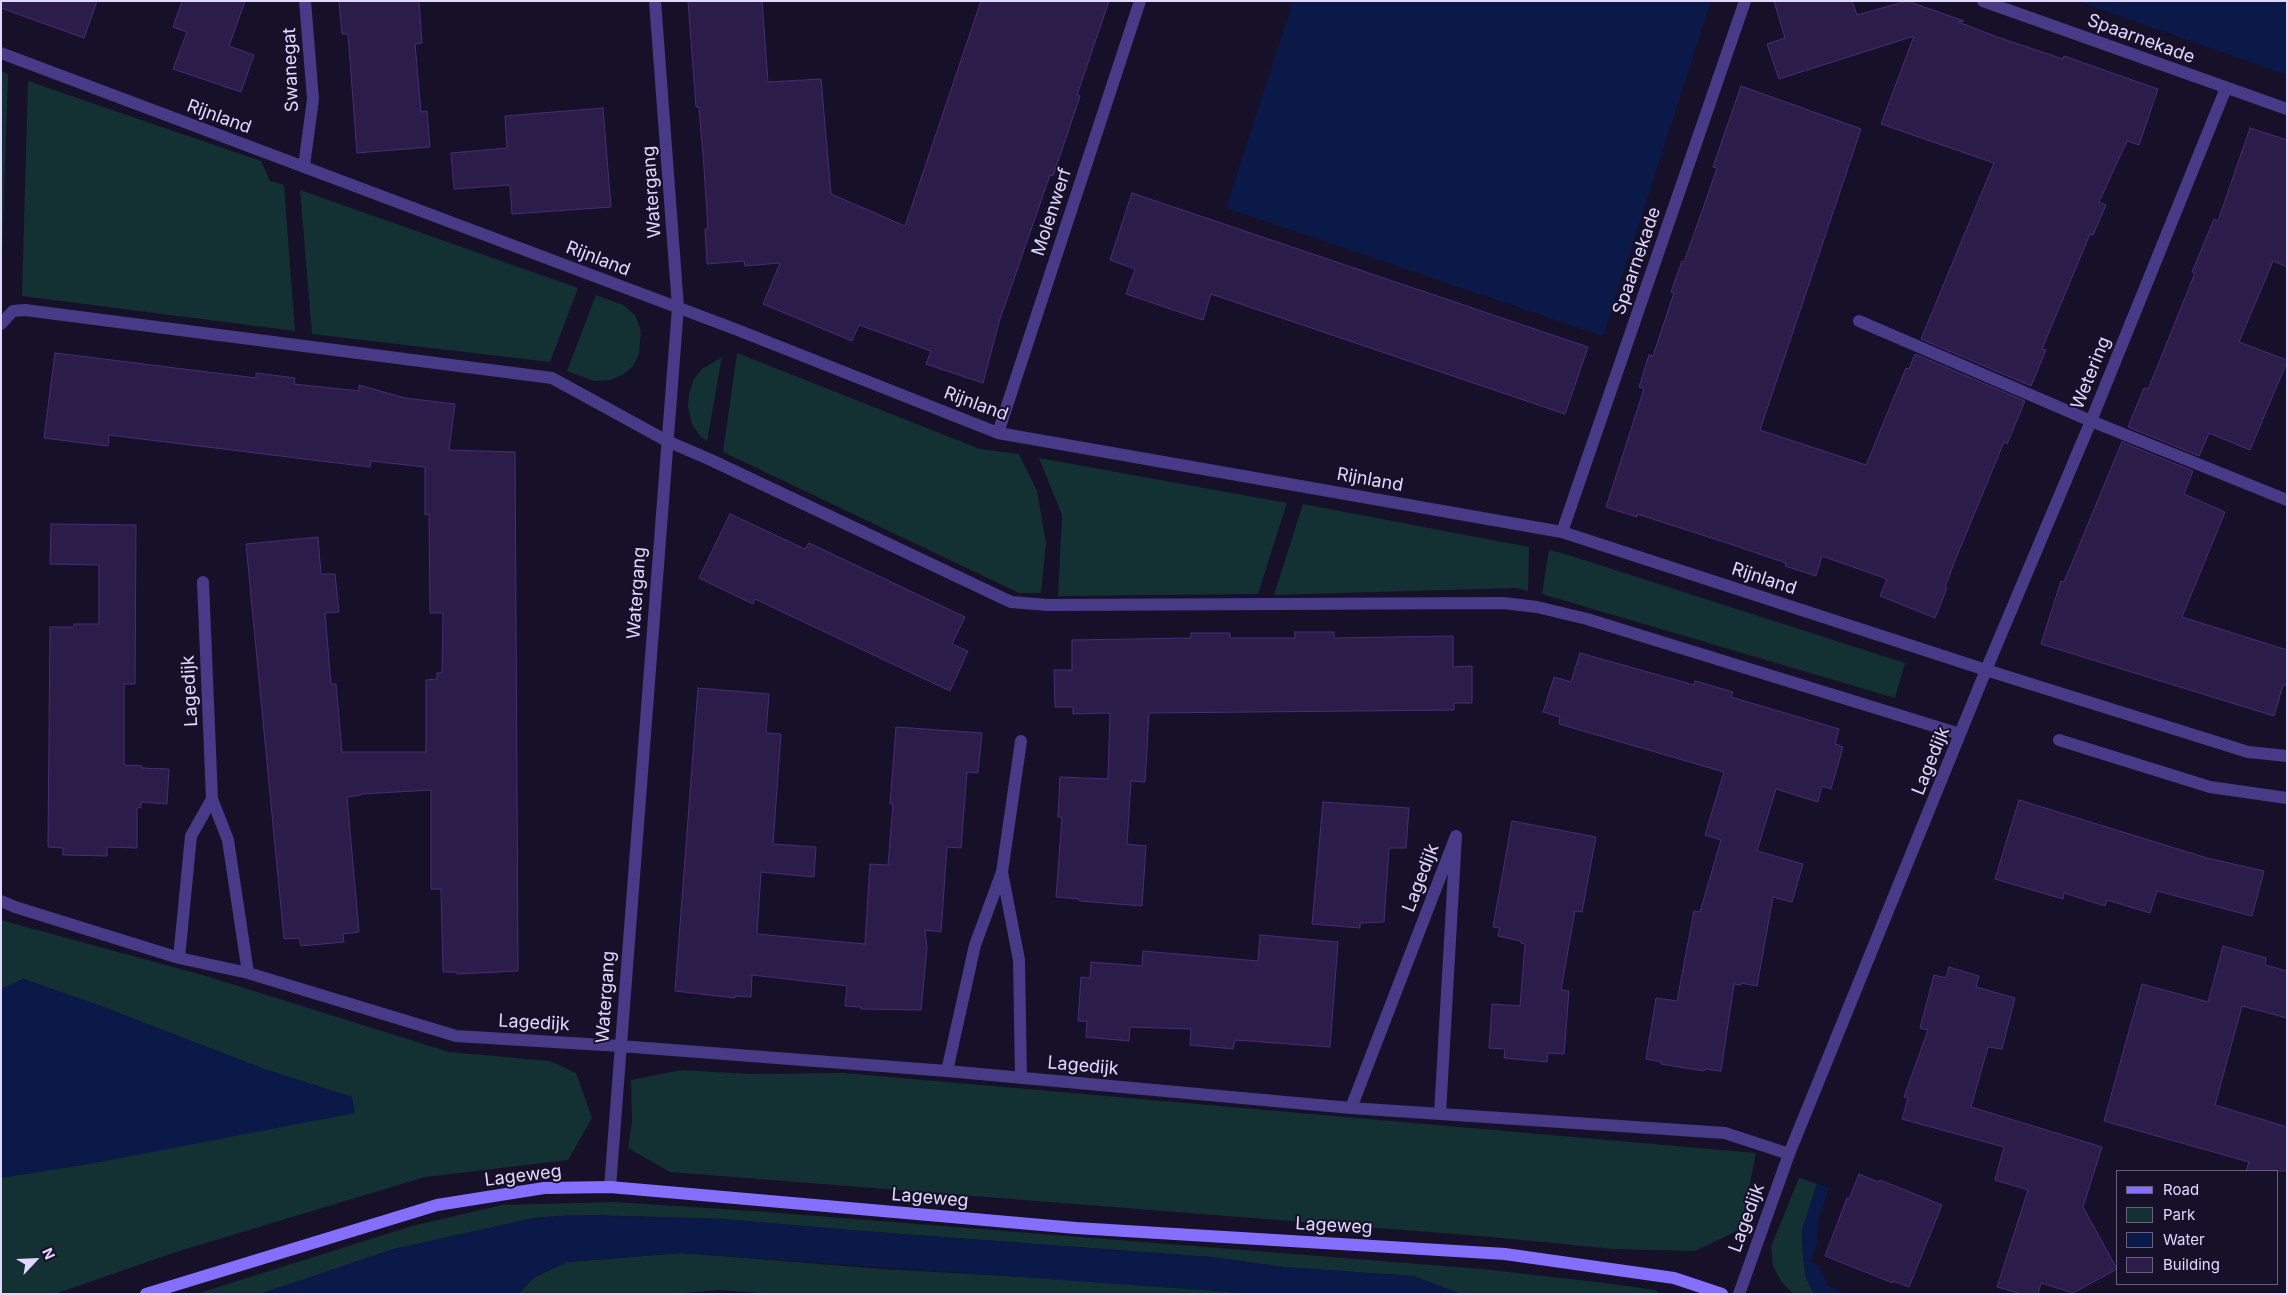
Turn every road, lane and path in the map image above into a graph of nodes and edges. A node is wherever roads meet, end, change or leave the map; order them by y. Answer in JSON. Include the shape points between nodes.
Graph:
{"nodes":[{"id":1,"x":305,"y":1,"type":"edge"},
{"id":2,"x":655,"y":1,"type":"edge"},
{"id":3,"x":1140,"y":1,"type":"edge"},
{"id":4,"x":1745,"y":1,"type":"edge"},
{"id":5,"x":1983,"y":1,"type":"edge"},
{"id":6,"x":1,"y":53,"type":"edge"},
{"id":7,"x":2226,"y":88,"type":"junction"},
{"id":8,"x":2287,"y":109,"type":"edge"},
{"id":9,"x":304,"y":166,"type":"junction"},
{"id":10,"x":678,"y":307,"type":"junction"},
{"id":11,"x":1859,"y":320,"type":"dead end"},
{"id":12,"x":1,"y":324,"type":"edge"},
{"id":13,"x":2091,"y":422,"type":"junction"},
{"id":14,"x":998,"y":433,"type":"junction"},
{"id":15,"x":667,"y":441,"type":"junction"},
{"id":16,"x":2287,"y":500,"type":"edge"},
{"id":17,"x":1562,"y":532,"type":"junction"},
{"id":18,"x":203,"y":582,"type":"dead end"},
{"id":19,"x":1986,"y":670,"type":"junction"},
{"id":20,"x":1960,"y":734,"type":"junction"},
{"id":21,"x":1021,"y":740,"type":"dead end"},
{"id":22,"x":2059,"y":740,"type":"dead end"},
{"id":23,"x":2287,"y":756,"type":"edge"},
{"id":24,"x":212,"y":798,"type":"junction"},
{"id":25,"x":2287,"y":798,"type":"edge"},
{"id":26,"x":1002,"y":872,"type":"junction"},
{"id":27,"x":1,"y":901,"type":"edge"},
{"id":28,"x":180,"y":958,"type":"junction"},
{"id":29,"x":248,"y":972,"type":"junction"},
{"id":30,"x":620,"y":1046,"type":"junction"},
{"id":31,"x":946,"y":1071,"type":"junction"},
{"id":32,"x":1021,"y":1078,"type":"junction"},
{"id":33,"x":1351,"y":1108,"type":"junction"},
{"id":34,"x":1440,"y":1114,"type":"junction"},
{"id":35,"x":1789,"y":1154,"type":"junction"},
{"id":36,"x":610,"y":1187,"type":"junction"},
{"id":37,"x":146,"y":1294,"type":"edge"},
{"id":38,"x":1722,"y":1294,"type":"edge"},
{"id":39,"x":1739,"y":1294,"type":"edge"}],
"edges":[{"from":1,"to":9,"type":"street","name":"Swanegat","via":[[313,99]]},
{"from":2,"to":10,"type":"street","name":"Watergang"},
{"from":3,"to":14,"type":"street","name":"Molenwerf"},
{"from":4,"to":17,"type":"street","name":"Spaarnekade"},
{"from":5,"to":7,"type":"street","name":"Spaarnekade"},
{"from":6,"to":9,"type":"street","name":"Rijnland"},
{"from":7,"to":8,"type":"street","name":"Spaarnekade"},
{"from":7,"to":13,"type":"street","name":"Wetering"},
{"from":9,"to":10,"type":"street","name":"Rijnland"},
{"from":10,"to":14,"type":"street","name":"Rijnland"},
{"from":10,"to":15,"type":"street","name":"Watergang"},
{"from":11,"to":13,"type":"street"},
{"from":12,"to":15,"type":"street","via":[[13,311],[25,310],[552,378]]},
{"from":13,"to":16,"type":"street"},
{"from":13,"to":19,"type":"street","name":"Wetering"},
{"from":14,"to":17,"type":"street","name":"Rijnland"},
{"from":15,"to":20,"type":"street","via":[[1010,602],[1048,605],[1503,603],[1537,606]]},
{"from":15,"to":30,"type":"street","name":"Watergang"},
{"from":17,"to":19,"type":"street","name":"Rijnland"},
{"from":18,"to":24,"type":"street","name":"Lagedijk"},
{"from":19,"to":20,"type":"street","name":"Lagedijk"},
{"from":19,"to":23,"type":"street","via":[[2248,752]]},
{"from":20,"to":35,"type":"street","name":"Lagedijk"},
{"from":21,"to":26,"type":"street","name":"Lagedijk"},
{"from":22,"to":25,"type":"street","via":[[2210,787]]},
{"from":24,"to":28,"type":"street","via":[[191,836]]},
{"from":24,"to":29,"type":"street","name":"Lagedijk","via":[[228,840]]},
{"from":26,"to":31,"type":"street","name":"Lagedijk","via":[[975,945]]},
{"from":26,"to":32,"type":"street","name":"Lagedijk","via":[[1019,960]]},
{"from":27,"to":28,"type":"street","name":"Lagedijk"},
{"from":28,"to":29,"type":"street","name":"Lagedijk"},
{"from":29,"to":30,"type":"street","name":"Lagedijk","via":[[456,1036]]},
{"from":30,"to":31,"type":"street","name":"Lagedijk"},
{"from":30,"to":36,"type":"street","name":"Watergang"},
{"from":31,"to":32,"type":"street","name":"Lagedijk"},
{"from":32,"to":33,"type":"street","name":"Lagedijk"},
{"from":33,"to":34,"type":"street","name":"Lagedijk"},
{"from":33,"to":34,"type":"street","name":"Lagedijk","via":[[1456,836]]},
{"from":34,"to":35,"type":"street","name":"Lagedijk","via":[[1725,1133]]},
{"from":35,"to":39,"type":"street","name":"Lagedijk"},
{"from":36,"to":37,"type":"street","name":"Lageweg","via":[[544,1188],[437,1205]]},
{"from":36,"to":38,"type":"street","name":"Lageweg","via":[[1076,1228],[1505,1254],[1674,1278]]}]}
